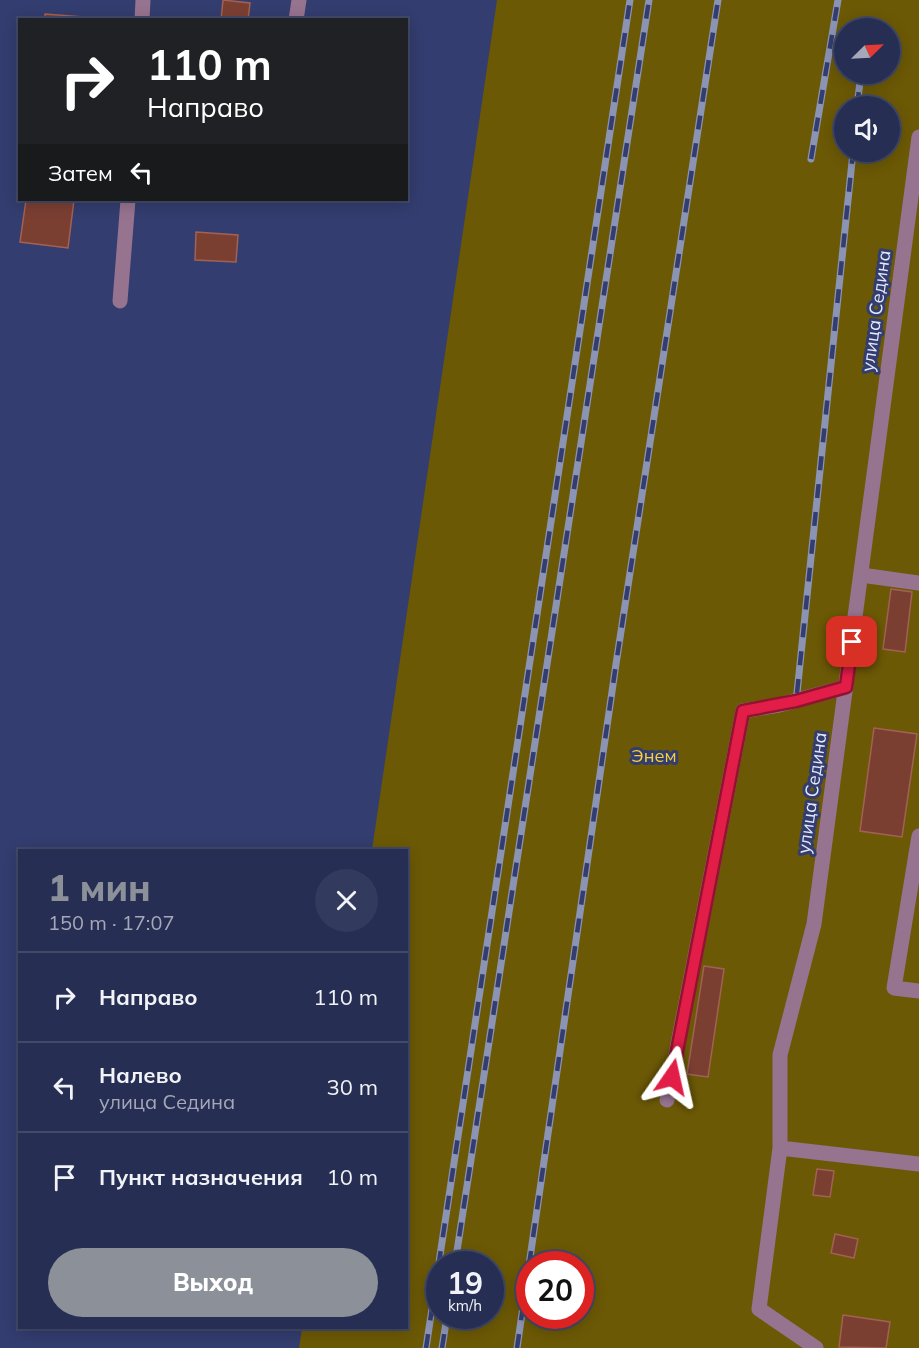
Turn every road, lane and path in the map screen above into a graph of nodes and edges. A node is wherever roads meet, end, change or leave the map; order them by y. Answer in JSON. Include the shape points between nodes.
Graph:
{"nodes":[{"id":1,"x":144,"y":0,"type":"edge"},
{"id":2,"x":299,"y":0,"type":"edge"},
{"id":3,"x":142,"y":18,"type":"edge"},
{"id":4,"x":296,"y":18,"type":"edge"},
{"id":5,"x":919,"y":137,"type":"edge"},
{"id":6,"x":128,"y":201,"type":"edge"},
{"id":7,"x":120,"y":301,"type":"dead end"},
{"id":8,"x":861,"y":575,"type":"junction"},
{"id":9,"x":919,"y":583,"type":"edge"},
{"id":10,"x":846,"y":687,"type":"junction"},
{"id":11,"x":919,"y":836,"type":"edge"},
{"id":12,"x":919,"y":991,"type":"edge"},
{"id":13,"x":668,"y":1100,"type":"dead end"},
{"id":14,"x":780,"y":1148,"type":"junction"},
{"id":15,"x":919,"y":1164,"type":"edge"},
{"id":16,"x":795,"y":1341,"type":"edge"},
{"id":17,"x":816,"y":1348,"type":"edge"}],
"edges":[{"from":1,"to":3,"type":"street"},
{"from":2,"to":4,"type":"street"},
{"from":5,"to":8,"type":"street","name":"улица Седина"},
{"from":6,"to":7,"type":"street"},
{"from":8,"to":9,"type":"street"},
{"from":8,"to":10,"type":"street","name":"улица Седина"},
{"from":10,"to":13,"type":"street","via":[[743,711]]},
{"from":10,"to":14,"type":"street","name":"улица Седина","via":[[814,924],[780,1055]]},
{"from":11,"to":12,"type":"street","via":[[894,988]]},
{"from":14,"to":15,"type":"street"},
{"from":14,"to":16,"type":"street","name":"улица Седина","via":[[759,1309]]},
{"from":16,"to":17,"type":"street"}]}
